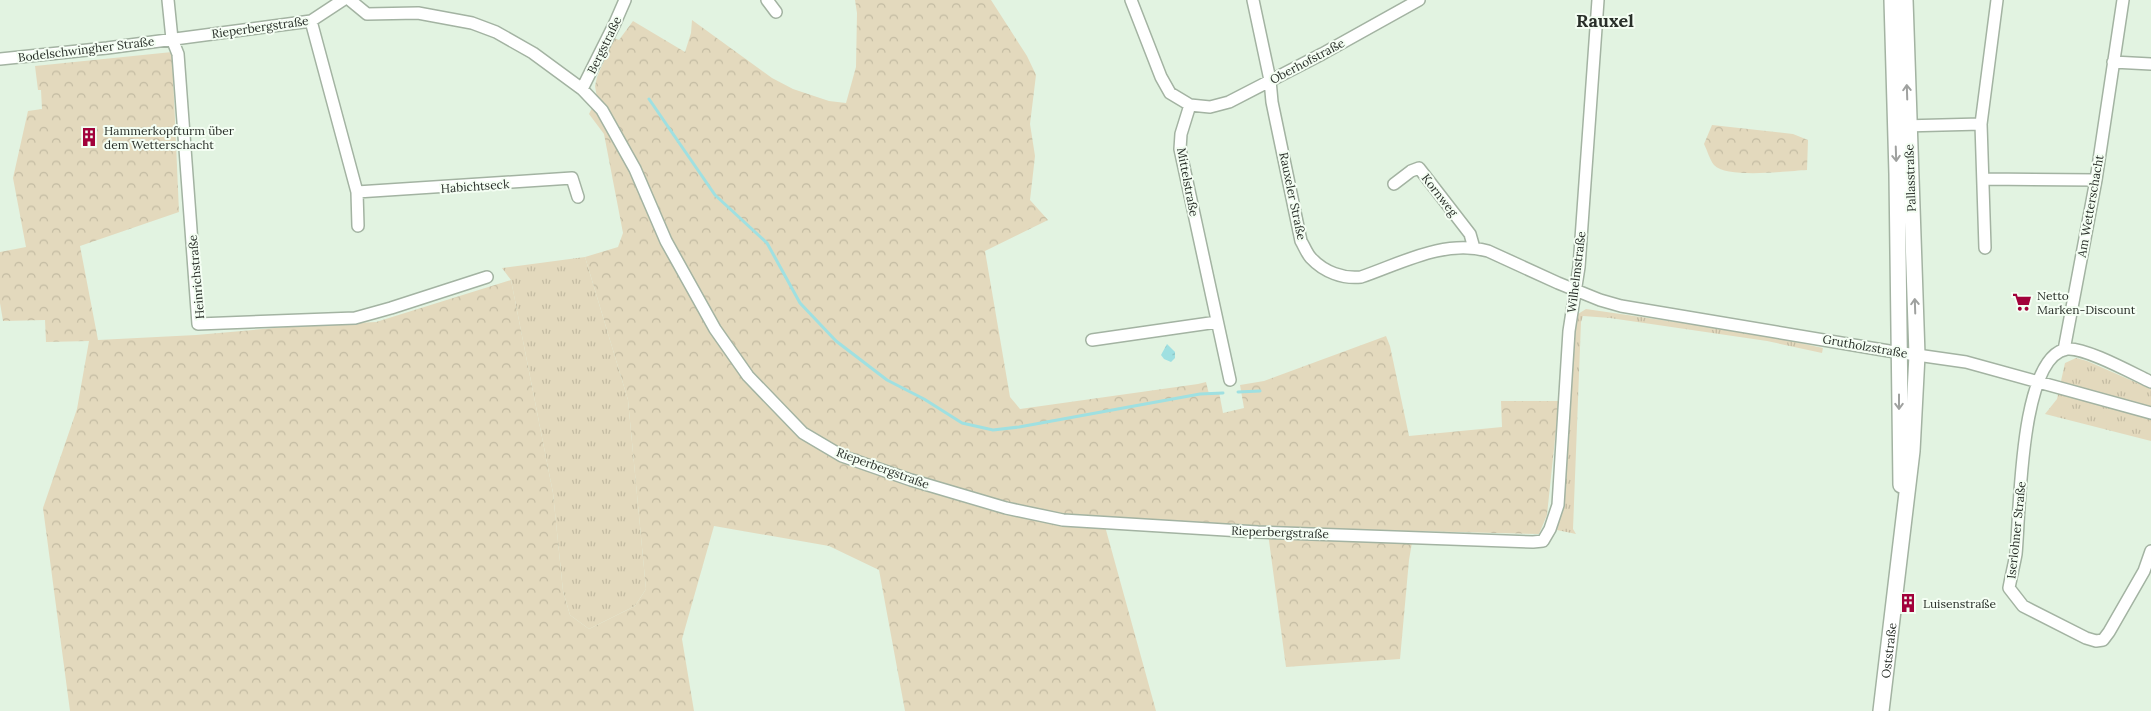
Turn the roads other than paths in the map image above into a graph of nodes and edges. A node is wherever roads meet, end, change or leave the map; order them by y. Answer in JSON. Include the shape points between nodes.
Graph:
{"nodes":[{"id":1,"x":168,"y":0,"type":"edge"},
{"id":2,"x":343,"y":0,"type":"edge"},
{"id":3,"x":350,"y":0,"type":"edge"},
{"id":4,"x":625,"y":0,"type":"edge"},
{"id":5,"x":766,"y":0,"type":"edge"},
{"id":6,"x":1131,"y":0,"type":"edge"},
{"id":7,"x":1253,"y":0,"type":"edge"},
{"id":8,"x":1419,"y":0,"type":"edge"},
{"id":9,"x":1598,"y":0,"type":"edge"},
{"id":10,"x":1892,"y":0,"type":"edge"},
{"id":11,"x":1905,"y":0,"type":"edge"},
{"id":12,"x":1997,"y":0,"type":"edge"},
{"id":13,"x":2123,"y":0,"type":"edge"},
{"id":14,"x":776,"y":12,"type":"dead end"},
{"id":15,"x":311,"y":21,"type":"junction"},
{"id":16,"x":172,"y":39,"type":"junction"},
{"id":17,"x":0,"y":60,"type":"edge"},
{"id":18,"x":2113,"y":62,"type":"junction"},
{"id":19,"x":2151,"y":64,"type":"edge"},
{"id":20,"x":1270,"y":80,"type":"junction"},
{"id":21,"x":582,"y":89,"type":"junction"},
{"id":22,"x":1190,"y":106,"type":"junction"},
{"id":23,"x":1981,"y":124,"type":"junction"},
{"id":24,"x":1902,"y":126,"type":"junction"},
{"id":25,"x":1983,"y":179,"type":"junction"},
{"id":26,"x":2096,"y":180,"type":"junction"},
{"id":27,"x":1394,"y":184,"type":"dead end"},
{"id":28,"x":357,"y":192,"type":"junction"},
{"id":29,"x":578,"y":197,"type":"dead end"},
{"id":30,"x":358,"y":226,"type":"dead end"},
{"id":31,"x":1474,"y":248,"type":"junction"},
{"id":32,"x":1985,"y":248,"type":"dead end"},
{"id":33,"x":486,"y":277,"type":"dead end"},
{"id":34,"x":1576,"y":290,"type":"junction"},
{"id":35,"x":1217,"y":322,"type":"junction"},
{"id":36,"x":1092,"y":340,"type":"dead end"},
{"id":37,"x":2064,"y":350,"type":"junction"},
{"id":38,"x":1899,"y":353,"type":"junction"},
{"id":39,"x":1917,"y":355,"type":"junction"},
{"id":40,"x":1230,"y":380,"type":"dead end"},
{"id":41,"x":2038,"y":382,"type":"junction"},
{"id":42,"x":2151,"y":382,"type":"edge"},
{"id":43,"x":2151,"y":413,"type":"edge"},
{"id":44,"x":1902,"y":529,"type":"junction"},
{"id":45,"x":1543,"y":541,"type":"joint"},
{"id":46,"x":2151,"y":551,"type":"edge"},
{"id":47,"x":1881,"y":711,"type":"edge"}],
"edges":[{"from":1,"to":16,"type":"street","name":"Heinrichstraße"},
{"from":2,"to":15,"type":"street","name":"Rieperbergstraße"},
{"from":3,"to":21,"type":"street","name":"Rieperbergstraße","via":[[367,14],[418,13],[472,23],[496,32],[533,53]]},
{"from":4,"to":21,"type":"street","name":"Bergstraße"},
{"from":5,"to":14,"type":"street"},
{"from":6,"to":22,"type":"street","via":[[1161,77],[1170,93]]},
{"from":7,"to":20,"type":"street","name":"Rauxeler Straße"},
{"from":8,"to":20,"type":"street","name":"Oberhofstraße"},
{"from":9,"to":34,"type":"street","name":"Wilhelmstraße"},
{"from":10,"to":24,"type":"main road","name":"Pallasstraße"},
{"from":24,"to":11,"type":"main road","name":"Pallasstraße","one_way":true},
{"from":12,"to":23,"type":"street"},
{"from":13,"to":18,"type":"street","name":"Am Wetterschacht"},
{"from":15,"to":16,"type":"street","name":"Rieperbergstraße"},
{"from":15,"to":28,"type":"street"},
{"from":16,"to":17,"type":"street","name":"Bodelschwingher Straße"},
{"from":16,"to":33,"type":"street","name":"Heinrichstraße","via":[[178,54],[198,324],[355,318]]},
{"from":18,"to":19,"type":"street"},
{"from":18,"to":26,"type":"street","name":"Am Wetterschacht"},
{"from":20,"to":22,"type":"street","name":"Oberhofstraße","via":[[1229,102],[1210,107]]},
{"from":20,"to":31,"type":"street","name":"Rauxeler Straße","via":[[1301,241],[1311,258],[1348,278],[1361,277],[1438,249]]},
{"from":21,"to":45,"type":"street","name":"Rieperbergstraße","via":[[602,110],[635,169],[666,241],[720,336],[748,376],[803,433],[842,456],[978,500],[1063,520],[1258,532]]},
{"from":22,"to":35,"type":"street","name":"Mittelstraße","via":[[1180,148]]},
{"from":23,"to":24,"type":"street"},
{"from":23,"to":25,"type":"street"},
{"from":24,"to":38,"type":"main road","name":"Pallasstraße","one_way":true},
{"from":39,"to":24,"type":"main road","name":"Pallasstraße","one_way":true},
{"from":25,"to":26,"type":"street"},
{"from":25,"to":32,"type":"street"},
{"from":26,"to":37,"type":"street","name":"Am Wetterschacht"},
{"from":27,"to":31,"type":"street","name":"Kornweg","via":[[1419,168],[1470,234]]},
{"from":28,"to":29,"type":"street","name":"Habichtseck","via":[[572,178]]},
{"from":28,"to":30,"type":"street"},
{"from":31,"to":34,"type":"street","name":"Rauxeler Straße","via":[[1488,251]]},
{"from":34,"to":38,"type":"street","name":"Grutholzstraße","via":[[1621,306]]},
{"from":34,"to":45,"type":"street","name":"Wilhelmstraße","via":[[1569,331],[1558,505]]},
{"from":35,"to":36,"type":"street"},
{"from":35,"to":40,"type":"street","name":"Mittelstraße"},
{"from":37,"to":41,"type":"street","via":[[2044,367]]},
{"from":37,"to":42,"type":"street","via":[[2076,349]]},
{"from":38,"to":39,"type":"street","name":"Grutholzstraße"},
{"from":38,"to":44,"type":"main road","name":"Oststraße","one_way":true},
{"from":39,"to":41,"type":"street","name":"Grutholzstraße","via":[[1966,362]]},
{"from":39,"to":44,"type":"main road","name":"Oststraße","via":[[1912,451]]},
{"from":41,"to":43,"type":"street","name":"Grutholzstraße"},
{"from":41,"to":46,"type":"street","name":"Iserlohner Straße","via":[[2029,411],[2016,555],[2009,588],[2023,606],[2086,638],[2103,640],[2144,571]]},
{"from":44,"to":47,"type":"main road","name":"Oststraße"}]}
